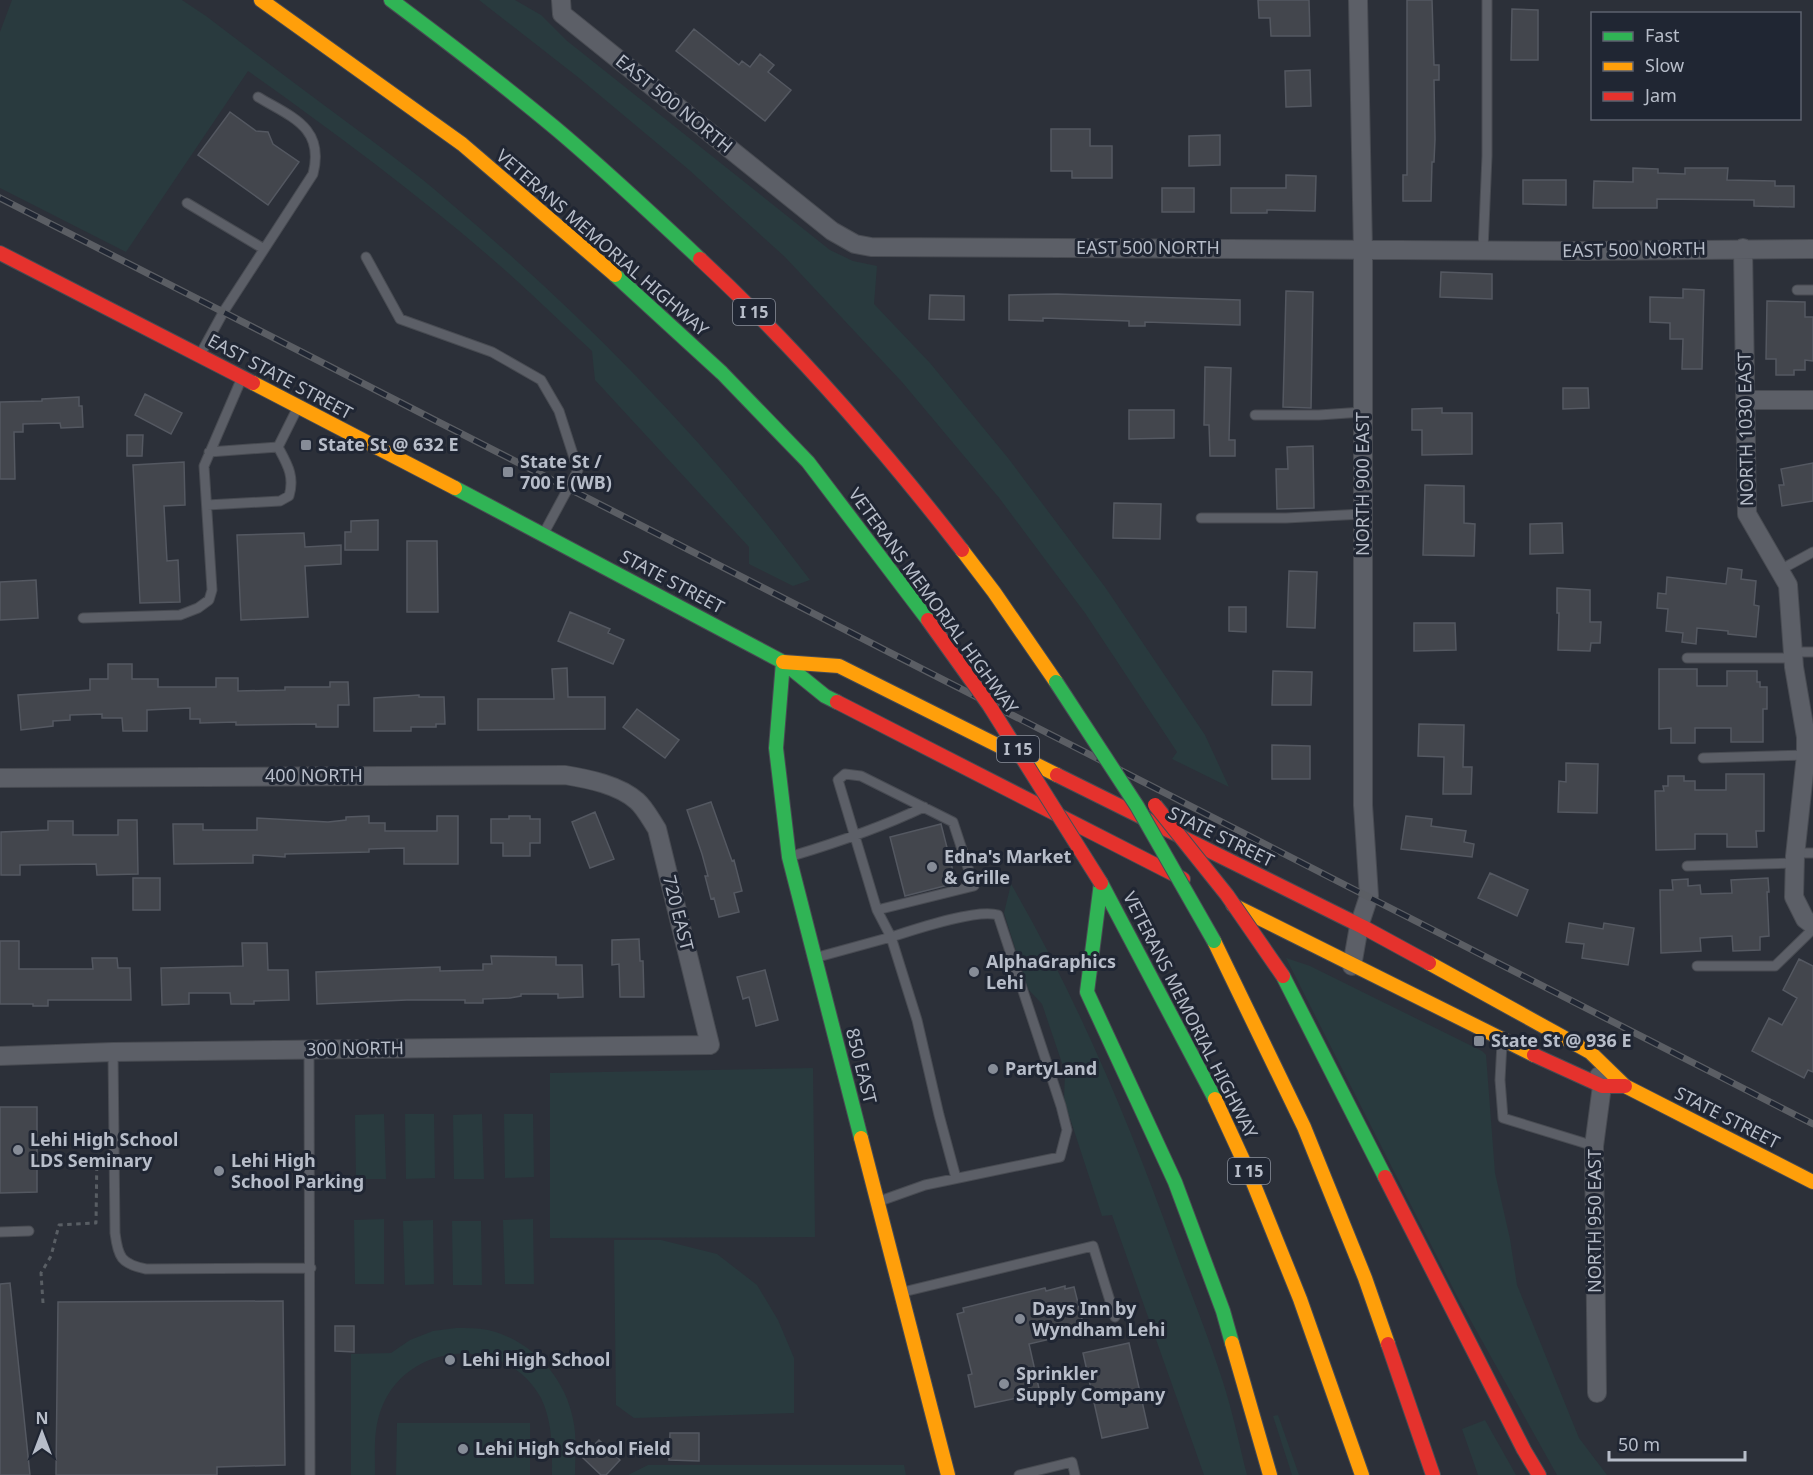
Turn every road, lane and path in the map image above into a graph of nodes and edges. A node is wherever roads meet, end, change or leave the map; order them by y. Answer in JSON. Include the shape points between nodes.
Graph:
{"nodes":[{"id":1,"x":261,"y":0,"type":"edge"},
{"id":2,"x":391,"y":0,"type":"edge"},
{"id":3,"x":1358,"y":0,"type":"edge"},
{"id":4,"x":1487,"y":0,"type":"edge"},
{"id":5,"x":562,"y":7,"type":"edge"},
{"id":6,"x":258,"y":97,"type":"dead end"},
{"id":7,"x":187,"y":203,"type":"dead end"},
{"id":8,"x":1743,"y":248,"type":"junction"},
{"id":9,"x":264,"y":249,"type":"junction"},
{"id":10,"x":1813,"y":249,"type":"edge"},
{"id":11,"x":1363,"y":250,"type":"junction"},
{"id":12,"x":1483,"y":250,"type":"junction"},
{"id":13,"x":0,"y":254,"type":"edge"},
{"id":14,"x":366,"y":258,"type":"dead end"},
{"id":15,"x":1797,"y":290,"type":"dead end"},
{"id":16,"x":1813,"y":290,"type":"edge"},
{"id":17,"x":200,"y":356,"type":"junction"},
{"id":18,"x":242,"y":378,"type":"junction"},
{"id":19,"x":1746,"y":400,"type":"junction"},
{"id":20,"x":1813,"y":400,"type":"edge"},
{"id":21,"x":298,"y":407,"type":"junction"},
{"id":22,"x":1363,"y":412,"type":"junction"},
{"id":23,"x":1255,"y":416,"type":"dead end"},
{"id":24,"x":278,"y":447,"type":"junction"},
{"id":25,"x":209,"y":452,"type":"junction"},
{"id":26,"x":207,"y":505,"type":"junction"},
{"id":27,"x":1363,"y":514,"type":"junction"},
{"id":28,"x":1201,"y":518,"type":"dead end"},
{"id":29,"x":543,"y":534,"type":"junction"},
{"id":30,"x":1813,"y":552,"type":"edge"},
{"id":31,"x":1780,"y":570,"type":"junction"},
{"id":32,"x":83,"y":618,"type":"dead end"},
{"id":33,"x":1813,"y":652,"type":"edge"},
{"id":34,"x":1793,"y":655,"type":"junction"},
{"id":35,"x":1687,"y":658,"type":"dead end"},
{"id":36,"x":783,"y":662,"type":"junction"},
{"id":37,"x":1098,"y":743,"type":"junction"},
{"id":38,"x":1809,"y":755,"type":"edge"},
{"id":39,"x":1703,"y":758,"type":"dead end"},
{"id":40,"x":0,"y":778,"type":"edge"},
{"id":41,"x":626,"y":794,"type":"joint"},
{"id":42,"x":924,"y":807,"type":"junction"},
{"id":43,"x":855,"y":837,"type":"junction"},
{"id":44,"x":1801,"y":856,"type":"edge"},
{"id":45,"x":789,"y":857,"type":"junction"},
{"id":46,"x":1687,"y":866,"type":"dead end"},
{"id":47,"x":1101,"y":883,"type":"junction"},
{"id":48,"x":877,"y":910,"type":"junction"},
{"id":49,"x":1810,"y":924,"type":"edge"},
{"id":50,"x":1359,"y":926,"type":"junction"},
{"id":51,"x":891,"y":937,"type":"junction"},
{"id":52,"x":815,"y":958,"type":"junction"},
{"id":53,"x":1352,"y":966,"type":"junction"},
{"id":54,"x":1697,"y":966,"type":"dead end"},
{"id":55,"x":1502,"y":1040,"type":"junction"},
{"id":56,"x":710,"y":1045,"type":"joint"},
{"id":57,"x":309,"y":1050,"type":"junction"},
{"id":58,"x":112,"y":1052,"type":"junction"},
{"id":59,"x":1590,"y":1052,"type":"junction"},
{"id":60,"x":0,"y":1056,"type":"edge"},
{"id":61,"x":1602,"y":1086,"type":"junction"},
{"id":62,"x":1625,"y":1086,"type":"junction"},
{"id":63,"x":1594,"y":1146,"type":"junction"},
{"id":64,"x":97,"y":1149,"type":"dead end"},
{"id":65,"x":956,"y":1178,"type":"junction"},
{"id":66,"x":1813,"y":1182,"type":"edge"},
{"id":67,"x":878,"y":1202,"type":"junction"},
{"id":68,"x":28,"y":1231,"type":"dead end"},
{"id":69,"x":0,"y":1232,"type":"edge"},
{"id":70,"x":311,"y":1268,"type":"junction"},
{"id":71,"x":901,"y":1292,"type":"junction"},
{"id":72,"x":43,"y":1303,"type":"dead end"},
{"id":73,"x":1115,"y":1317,"type":"dead end"},
{"id":74,"x":1597,"y":1393,"type":"dead end"},
{"id":75,"x":310,"y":1475,"type":"edge"},
{"id":76,"x":948,"y":1475,"type":"edge"},
{"id":77,"x":1019,"y":1475,"type":"edge"},
{"id":78,"x":1075,"y":1475,"type":"edge"},
{"id":79,"x":1270,"y":1475,"type":"edge"},
{"id":80,"x":1362,"y":1475,"type":"edge"},
{"id":81,"x":1433,"y":1475,"type":"edge"},
{"id":82,"x":1539,"y":1475,"type":"edge"}],
"edges":[{"from":1,"to":47,"type":"main road","name":"VETERANS MEMORIAL HIGHWAY","number":"I 15","bridge":true,"via":[[462,144],[595,256],[722,373],[808,462],[989,705]]},
{"from":2,"to":37,"type":"main road","number":"I 15","bridge":true,"via":[[495,78],[589,156],[761,319],[922,500],[985,580]]},
{"from":3,"to":11,"type":"street","name":"NORTH 900 EAST"},
{"from":4,"to":12,"type":"lane"},
{"from":5,"to":11,"type":"street","name":"EAST 500 NORTH","via":[[832,231],[855,244]]},
{"from":6,"to":9,"type":"lane","via":[[303,124],[317,157],[312,174]]},
{"from":7,"to":9,"type":"lane"},
{"from":8,"to":10,"type":"street","name":"EAST 500 NORTH"},
{"from":8,"to":12,"type":"street","name":"EAST 500 NORTH"},
{"from":8,"to":19,"type":"street","name":"NORTH 1030 EAST"},
{"from":9,"to":17,"type":"lane"},
{"from":11,"to":12,"type":"street","name":"EAST 500 NORTH"},
{"from":11,"to":22,"type":"street","name":"NORTH 900 EAST"},
{"from":13,"to":17,"type":"main road","name":"EAST STATE STREET"},
{"from":14,"to":29,"type":"lane","via":[[400,319],[492,352],[541,380],[559,411],[578,470]]},
{"from":15,"to":16,"type":"lane"},
{"from":17,"to":18,"type":"main road","name":"EAST STATE STREET"},
{"from":18,"to":21,"type":"main road","name":"EAST STATE STREET"},
{"from":18,"to":25,"type":"lane"},
{"from":19,"to":20,"type":"street"},
{"from":19,"to":31,"type":"street","name":"NORTH 1030 EAST","via":[[1747,514]]},
{"from":21,"to":24,"type":"lane"},
{"from":21,"to":29,"type":"main road","name":"EAST STATE STREET"},
{"from":22,"to":23,"type":"lane"},
{"from":22,"to":27,"type":"street","name":"NORTH 900 EAST"},
{"from":24,"to":25,"type":"lane"},
{"from":24,"to":26,"type":"lane","via":[[291,470],[289,496],[280,501]]},
{"from":25,"to":26,"type":"lane","via":[[204,466]]},
{"from":26,"to":32,"type":"lane","via":[[212,590],[209,600],[180,615]]},
{"from":27,"to":28,"type":"lane"},
{"from":27,"to":50,"type":"street","name":"NORTH 900 EAST","via":[[1363,805],[1369,897]]},
{"from":29,"to":36,"type":"main road","name":"STATE STREET"},
{"from":30,"to":31,"type":"lane"},
{"from":31,"to":34,"type":"street","name":"NORTH 1030 EAST","via":[[1788,585]]},
{"from":33,"to":34,"type":"lane"},
{"from":34,"to":35,"type":"lane"},
{"from":34,"to":38,"type":"street","name":"NORTH 1030 EAST"},
{"from":36,"to":45,"type":"main road","name":"850 EAST","via":[[776,748]]},
{"from":36,"to":50,"type":"main road","name":"STATE STREET","via":[[839,666]]},
{"from":36,"to":53,"type":"main road","name":"STATE STREET","via":[[825,696]]},
{"from":37,"to":81,"type":"main road","number":"I 15","bridge":true,"via":[[1214,941],[1282,1078],[1369,1288]]},
{"from":37,"to":82,"type":"main road","bridge":true,"via":[[1197,856],[1282,976]]},
{"from":38,"to":39,"type":"lane"},
{"from":38,"to":44,"type":"street","name":"NORTH 1030 EAST"},
{"from":40,"to":41,"type":"street","name":"400 NORTH","via":[[565,774]]},
{"from":41,"to":56,"type":"street","name":"720 EAST","via":[[638,801],[657,829]]},
{"from":42,"to":43,"type":"lane"},
{"from":42,"to":43,"type":"lane","via":[[861,776],[845,774],[838,780]]},
{"from":42,"to":48,"type":"lane","via":[[953,822],[974,886]]},
{"from":43,"to":45,"type":"lane"},
{"from":43,"to":48,"type":"lane"},
{"from":44,"to":46,"type":"lane"},
{"from":44,"to":49,"type":"street","name":"NORTH 1030 EAST","via":[[1794,897]]},
{"from":45,"to":52,"type":"main road","name":"850 EAST"},
{"from":47,"to":79,"type":"main road","via":[[1087,992],[1175,1182],[1223,1311]]},
{"from":47,"to":80,"type":"main road","name":"VETERANS MEMORIAL HIGHWAY","number":"I 15","via":[[1223,1114],[1250,1175],[1300,1299]]},
{"from":48,"to":51,"type":"lane"},
{"from":49,"to":54,"type":"lane","via":[[1776,966]]},
{"from":50,"to":53,"type":"street","name":"NORTH 900 EAST"},
{"from":50,"to":59,"type":"main road","name":"STATE STREET"},
{"from":51,"to":52,"type":"lane"},
{"from":51,"to":65,"type":"lane","via":[[917,1020]]},
{"from":51,"to":65,"type":"lane","via":[[991,912],[998,915],[1060,1106],[1066,1130],[1060,1157]]},
{"from":52,"to":67,"type":"main road","name":"850 EAST"},
{"from":53,"to":55,"type":"main road","name":"STATE STREET"},
{"from":55,"to":61,"type":"main road","name":"STATE STREET"},
{"from":55,"to":63,"type":"lane","via":[[1503,1118]]},
{"from":56,"to":57,"type":"street","name":"300 NORTH"},
{"from":57,"to":58,"type":"street","name":"300 NORTH"},
{"from":57,"to":70,"type":"lane"},
{"from":58,"to":60,"type":"street","name":"300 NORTH"},
{"from":58,"to":70,"type":"lane","via":[[118,1254],[130,1266],[146,1269]]},
{"from":59,"to":61,"type":"street","name":"NORTH 950 EAST"},
{"from":59,"to":62,"type":"main road","name":"STATE STREET"},
{"from":61,"to":62,"type":"main road","name":"STATE STREET"},
{"from":61,"to":63,"type":"street","name":"NORTH 950 EAST"},
{"from":62,"to":66,"type":"main road","name":"STATE STREET"},
{"from":63,"to":74,"type":"street","name":"NORTH 950 EAST"},
{"from":64,"to":72,"type":"path","via":[[96,1223],[59,1225],[42,1273]]},
{"from":65,"to":67,"type":"lane"},
{"from":67,"to":71,"type":"main road","name":"850 EAST"},
{"from":68,"to":69,"type":"lane"},
{"from":70,"to":75,"type":"lane"},
{"from":71,"to":73,"type":"lane","via":[[1093,1246]]},
{"from":71,"to":76,"type":"main road","name":"850 EAST"},
{"from":77,"to":78,"type":"lane","via":[[1072,1462]]}]}
